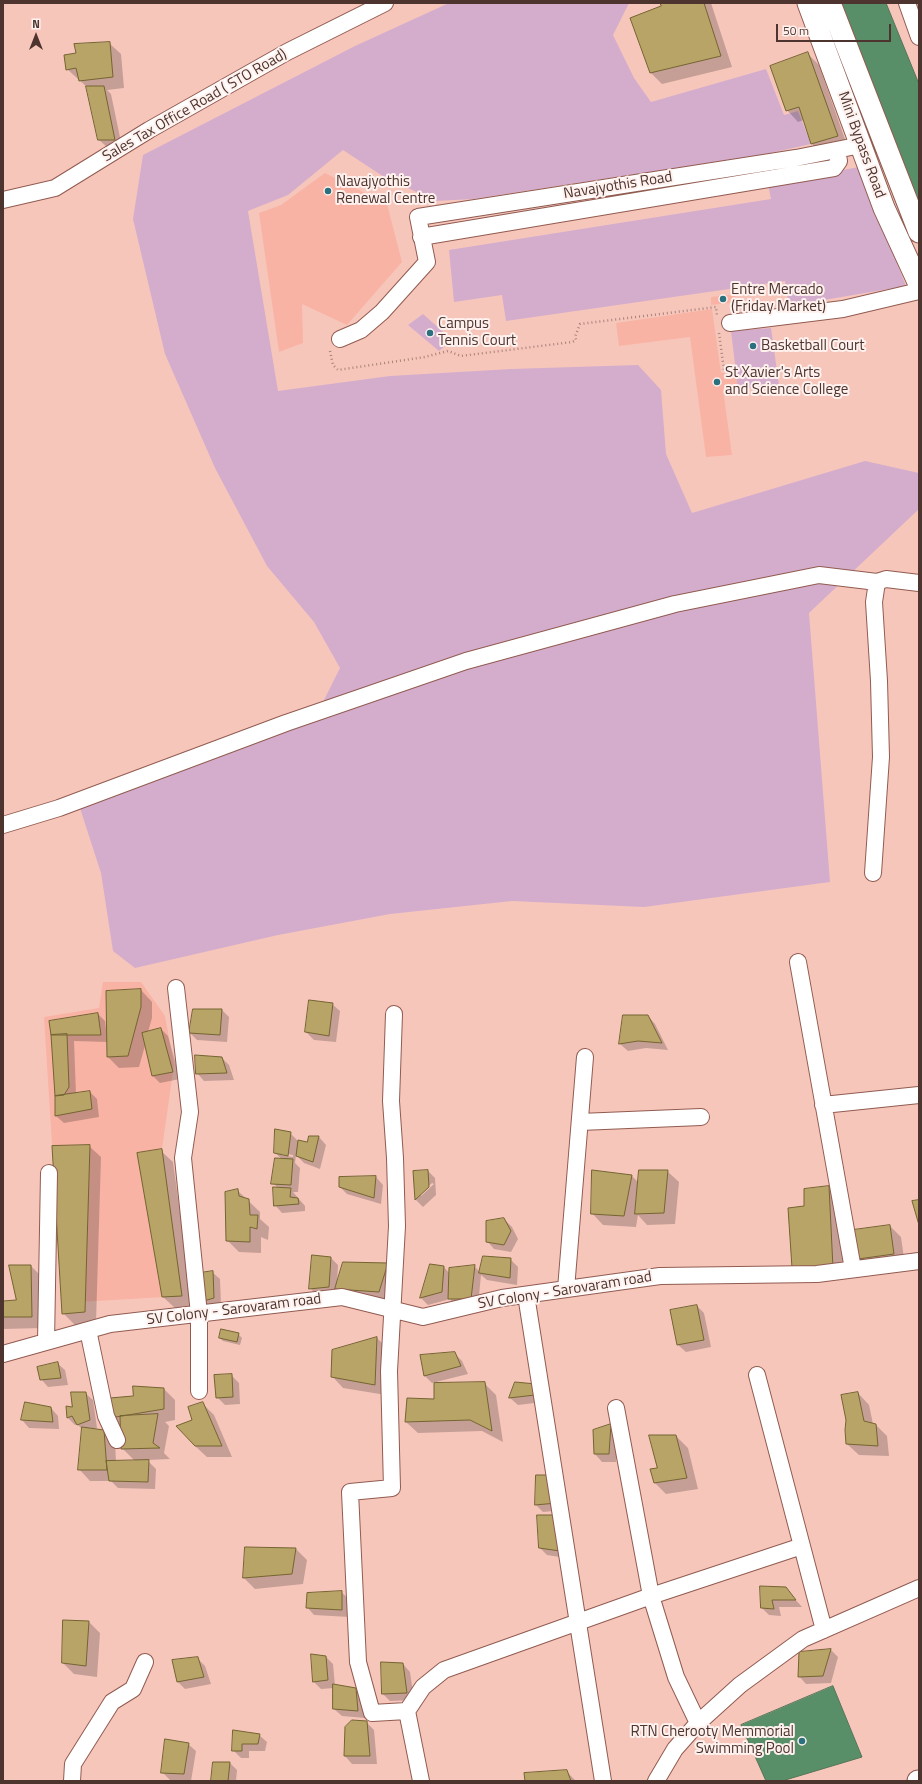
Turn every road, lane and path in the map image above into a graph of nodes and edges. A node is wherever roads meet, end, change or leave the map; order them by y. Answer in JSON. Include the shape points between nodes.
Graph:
{"nodes":[{"id":1,"x":385,"y":3,"type":"edge"},
{"id":2,"x":808,"y":3,"type":"edge"},
{"id":3,"x":830,"y":3,"type":"edge"},
{"id":4,"x":906,"y":3,"type":"edge"},
{"id":5,"x":919,"y":37,"type":"edge"},
{"id":6,"x":861,"y":145,"type":"junction"},
{"id":7,"x":3,"y":200,"type":"edge"},
{"id":8,"x":919,"y":232,"type":"edge"},
{"id":9,"x":919,"y":284,"type":"edge"},
{"id":10,"x":919,"y":291,"type":"edge"},
{"id":11,"x":722,"y":322,"type":"junction"},
{"id":12,"x":335,"y":342,"type":"joint"},
{"id":13,"x":724,"y":370,"type":"dead end"},
{"id":14,"x":877,"y":582,"type":"junction"},
{"id":15,"x":919,"y":583,"type":"edge"},
{"id":16,"x":3,"y":825,"type":"edge"},
{"id":17,"x":873,"y":873,"type":"dead end"},
{"id":18,"x":798,"y":962,"type":"dead end"},
{"id":19,"x":176,"y":988,"type":"dead end"},
{"id":20,"x":394,"y":1014,"type":"dead end"},
{"id":21,"x":585,"y":1057,"type":"dead end"},
{"id":22,"x":919,"y":1095,"type":"edge"},
{"id":23,"x":823,"y":1105,"type":"junction"},
{"id":24,"x":701,"y":1117,"type":"dead end"},
{"id":25,"x":580,"y":1122,"type":"junction"},
{"id":26,"x":48,"y":1173,"type":"dead end"},
{"id":27,"x":919,"y":1261,"type":"edge"},
{"id":28,"x":853,"y":1269,"type":"junction"},
{"id":29,"x":566,"y":1289,"type":"junction"},
{"id":30,"x":526,"y":1295,"type":"junction"},
{"id":31,"x":392,"y":1309,"type":"junction"},
{"id":32,"x":199,"y":1314,"type":"junction"},
{"id":33,"x":88,"y":1330,"type":"junction"},
{"id":34,"x":46,"y":1342,"type":"junction"},
{"id":35,"x":3,"y":1354,"type":"edge"},
{"id":36,"x":757,"y":1375,"type":"dead end"},
{"id":37,"x":199,"y":1391,"type":"dead end"},
{"id":38,"x":616,"y":1408,"type":"dead end"},
{"id":39,"x":117,"y":1440,"type":"dead end"},
{"id":40,"x":802,"y":1546,"type":"junction"},
{"id":41,"x":919,"y":1588,"type":"edge"},
{"id":42,"x":651,"y":1596,"type":"junction"},
{"id":43,"x":577,"y":1622,"type":"junction"},
{"id":44,"x":824,"y":1630,"type":"junction"},
{"id":45,"x":145,"y":1662,"type":"dead end"},
{"id":46,"x":408,"y":1711,"type":"junction"},
{"id":47,"x":698,"y":1723,"type":"junction"},
{"id":48,"x":72,"y":1781,"type":"edge"},
{"id":49,"x":421,"y":1781,"type":"edge"},
{"id":50,"x":603,"y":1781,"type":"edge"},
{"id":51,"x":656,"y":1781,"type":"edge"}],
"edges":[{"from":1,"to":7,"type":"street","name":"Sales Tax Office Road ( STO Road)","via":[[288,52],[156,126],[55,188]]},
{"from":2,"to":6,"type":"main road","name":"Mini Bypass Road"},
{"from":3,"to":8,"type":"main road","name":"Mini Bypass Road"},
{"from":4,"to":5,"type":"street"},
{"from":6,"to":9,"type":"main road","name":"Mini Bypass Road","via":[[884,208]]},
{"from":6,"to":12,"type":"street","name":"Navajyothis Road","via":[[796,158],[418,217],[426,262],[382,312],[361,330]]},
{"from":10,"to":11,"type":"street","via":[[843,309]]},
{"from":11,"to":12,"type":"path","via":[[716,307],[606,320],[580,324],[576,340],[572,342],[461,356],[448,351],[338,370],[333,365]]},
{"from":11,"to":13,"type":"path"},
{"from":14,"to":15,"type":"street","via":[[886,579]]},
{"from":14,"to":16,"type":"street","via":[[819,575],[676,604],[474,659],[286,723],[59,808]]},
{"from":14,"to":17,"type":"street","via":[[874,602],[881,757]]},
{"from":18,"to":23,"type":"street"},
{"from":19,"to":32,"type":"street","via":[[190,1112],[183,1158]]},
{"from":20,"to":31,"type":"street","via":[[391,1101],[397,1226]]},
{"from":21,"to":25,"type":"street"},
{"from":22,"to":23,"type":"street"},
{"from":23,"to":28,"type":"street"},
{"from":24,"to":25,"type":"street"},
{"from":25,"to":29,"type":"street"},
{"from":26,"to":34,"type":"street"},
{"from":27,"to":28,"type":"street","name":"SV Colony - Sarovaram road"},
{"from":28,"to":29,"type":"street","name":"SV Colony - Sarovaram road","via":[[817,1274],[660,1276]]},
{"from":29,"to":30,"type":"street","name":"SV Colony - Sarovaram road"},
{"from":30,"to":31,"type":"street","name":"SV Colony - Sarovaram road","via":[[502,1298],[424,1317]]},
{"from":30,"to":43,"type":"street"},
{"from":31,"to":32,"type":"street","name":"SV Colony - Sarovaram road","via":[[342,1297]]},
{"from":31,"to":46,"type":"street","via":[[389,1371],[392,1488],[350,1492],[358,1662],[372,1713]]},
{"from":32,"to":33,"type":"street","name":"SV Colony - Sarovaram road","via":[[110,1324]]},
{"from":32,"to":37,"type":"street"},
{"from":33,"to":34,"type":"street","name":"SV Colony - Sarovaram road"},
{"from":33,"to":39,"type":"street","via":[[106,1416]]},
{"from":34,"to":35,"type":"street","name":"SV Colony - Sarovaram road"},
{"from":36,"to":40,"type":"street"},
{"from":38,"to":42,"type":"street"},
{"from":40,"to":42,"type":"street"},
{"from":40,"to":44,"type":"street"},
{"from":41,"to":44,"type":"street"},
{"from":42,"to":43,"type":"street"},
{"from":42,"to":47,"type":"street","via":[[676,1677]]},
{"from":43,"to":46,"type":"street","via":[[444,1670],[423,1688]]},
{"from":43,"to":50,"type":"street"},
{"from":44,"to":47,"type":"street","via":[[804,1639],[740,1685]]},
{"from":45,"to":48,"type":"street","via":[[133,1689],[112,1702],[73,1764]]},
{"from":46,"to":49,"type":"street"},
{"from":47,"to":51,"type":"street","via":[[675,1749]]}]}
